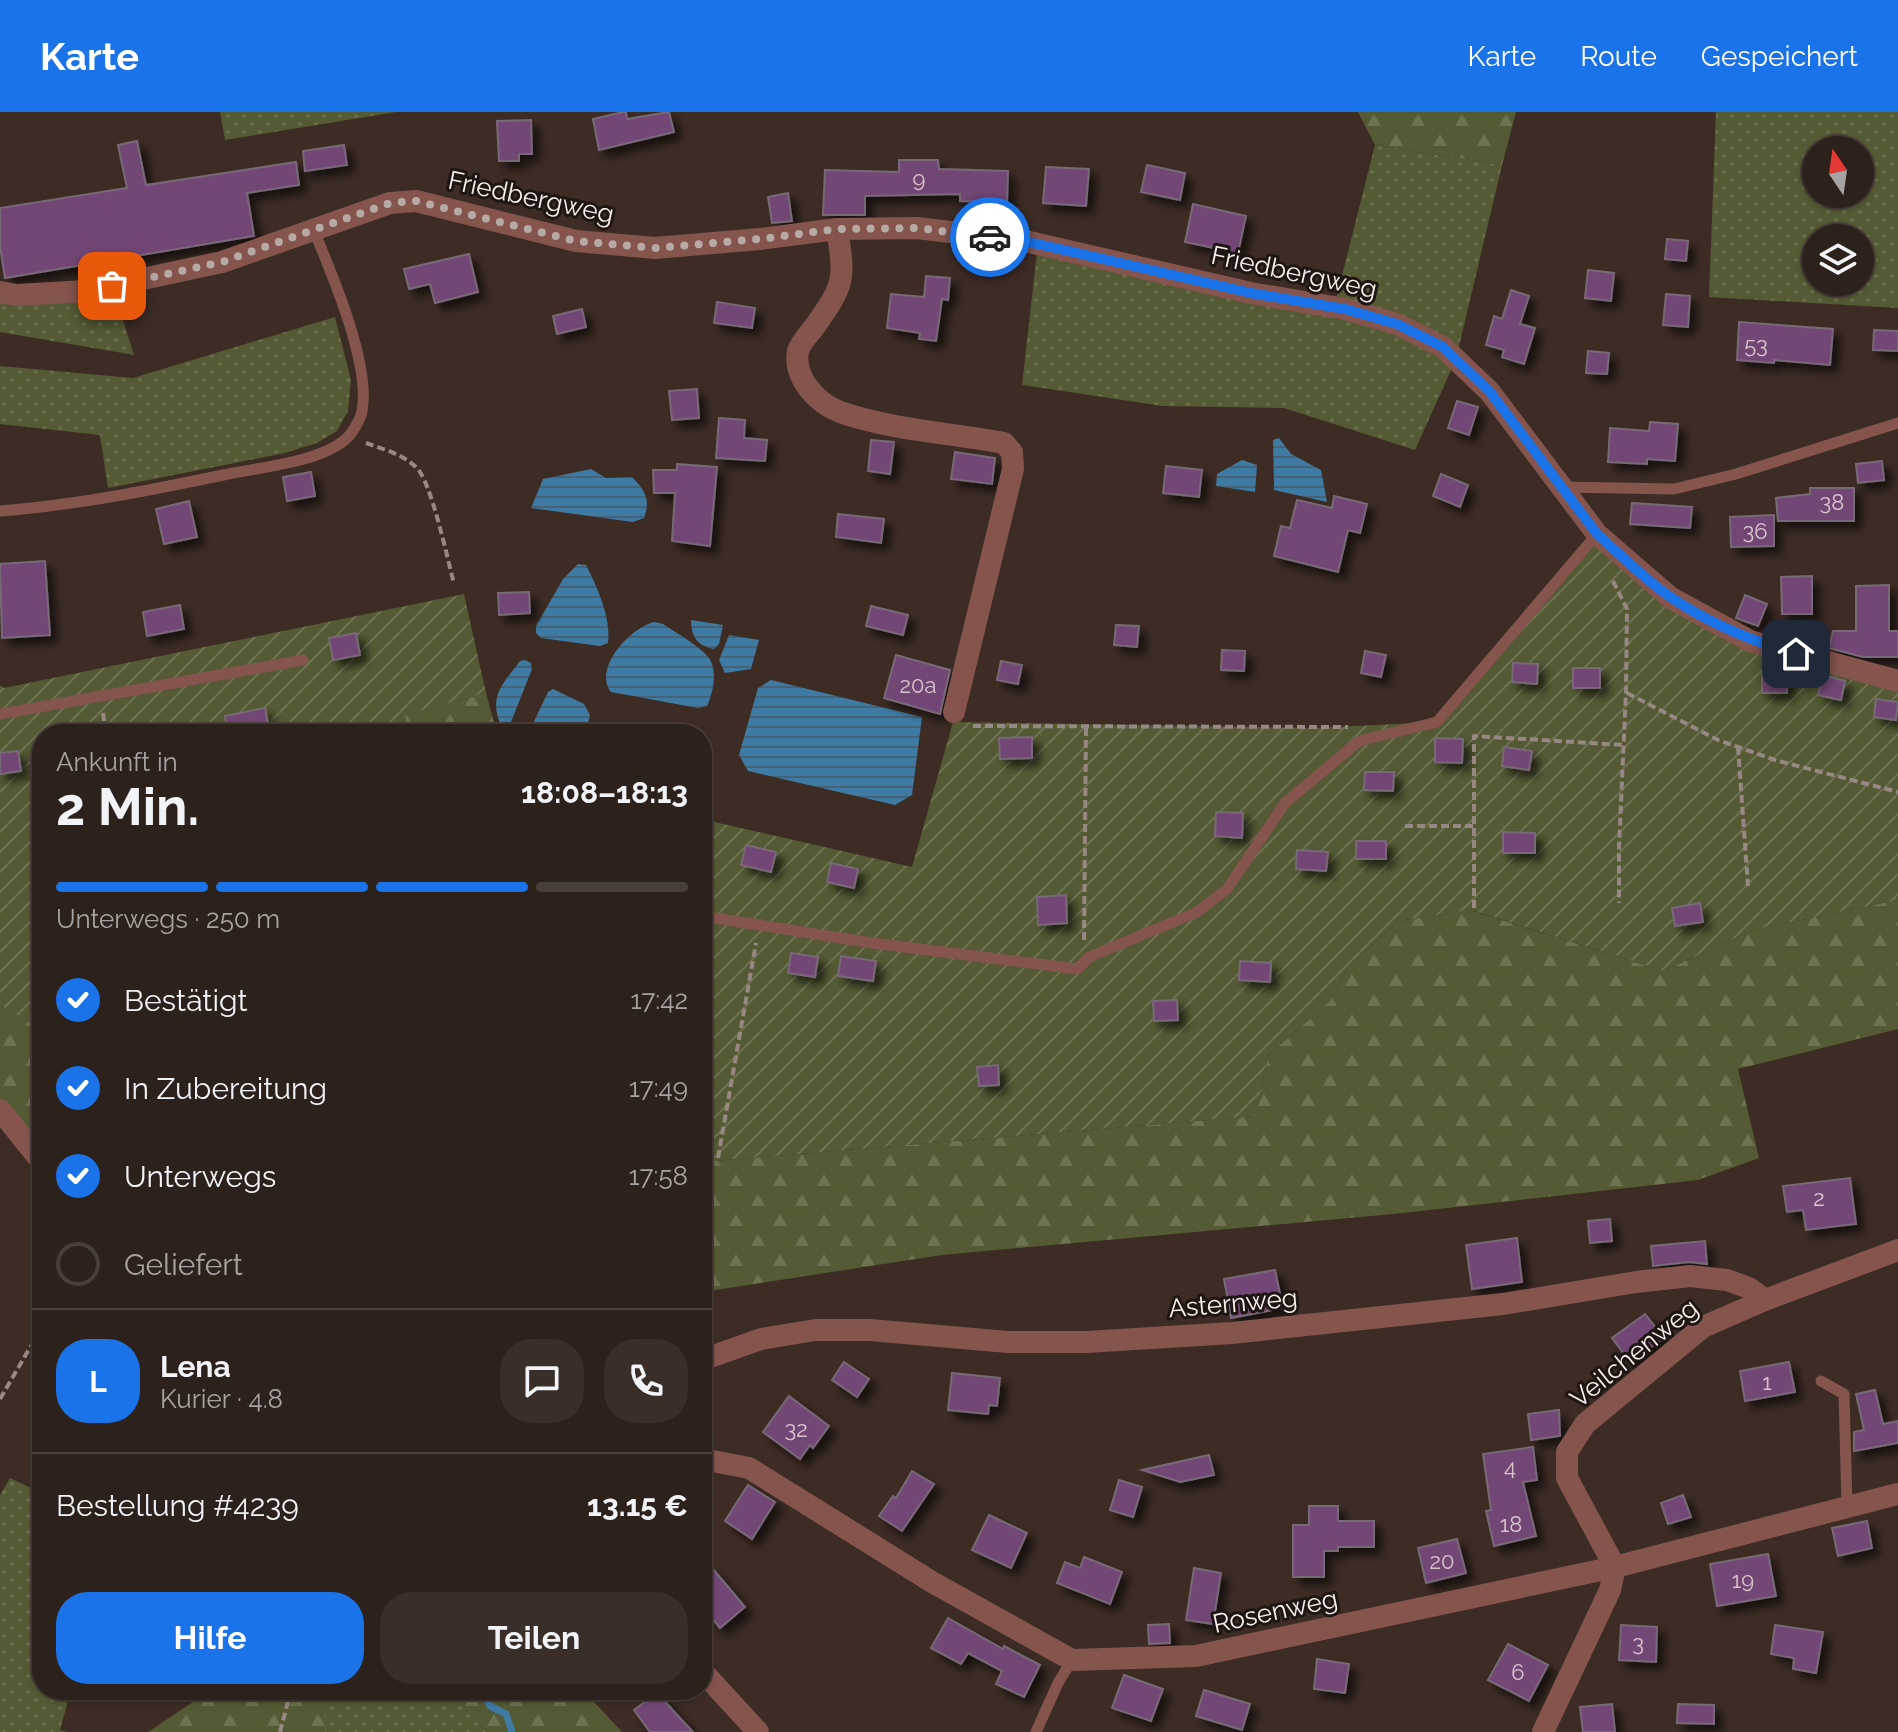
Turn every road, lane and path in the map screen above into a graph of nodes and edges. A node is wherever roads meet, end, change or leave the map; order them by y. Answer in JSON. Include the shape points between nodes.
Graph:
{"nodes":[{"id":1,"x":837,"y":229,"type":"junction"},
{"id":2,"x":314,"y":231,"type":"junction"},
{"id":3,"x":0,"y":292,"type":"edge"},
{"id":4,"x":1898,"y":423,"type":"edge"},
{"id":5,"x":349,"y":437,"type":"junction"},
{"id":6,"x":1562,"y":487,"type":"junction"},
{"id":7,"x":0,"y":511,"type":"edge"},
{"id":8,"x":1597,"y":534,"type":"junction"},
{"id":9,"x":1611,"y":575,"type":"dead end"},
{"id":10,"x":454,"y":584,"type":"dead end"},
{"id":11,"x":303,"y":660,"type":"dead end"},
{"id":12,"x":1898,"y":681,"type":"edge"},
{"id":13,"x":1626,"y":692,"type":"junction"},
{"id":14,"x":954,"y":712,"type":"joint"},
{"id":15,"x":0,"y":714,"type":"edge"},
{"id":16,"x":1086,"y":727,"type":"junction"},
{"id":17,"x":1352,"y":727,"type":"dead end"},
{"id":18,"x":1624,"y":745,"type":"junction"},
{"id":19,"x":1738,"y":747,"type":"junction"},
{"id":20,"x":1898,"y":792,"type":"edge"},
{"id":21,"x":1405,"y":826,"type":"dead end"},
{"id":22,"x":1473,"y":826,"type":"junction"},
{"id":23,"x":1748,"y":886,"type":"dead end"},
{"id":24,"x":1619,"y":903,"type":"dead end"},
{"id":25,"x":1474,"y":908,"type":"dead end"},
{"id":26,"x":712,"y":918,"type":"edge"},
{"id":27,"x":759,"y":925,"type":"junction"},
{"id":28,"x":1084,"y":962,"type":"junction"},
{"id":29,"x":0,"y":1110,"type":"edge"},
{"id":30,"x":32,"y":1150,"type":"edge"},
{"id":31,"x":718,"y":1158,"type":"dead end"},
{"id":32,"x":1898,"y":1250,"type":"edge"},
{"id":33,"x":1765,"y":1300,"type":"junction"},
{"id":34,"x":32,"y":1344,"type":"edge"},
{"id":35,"x":712,"y":1356,"type":"edge"},
{"id":36,"x":1821,"y":1381,"type":"dead end"},
{"id":37,"x":0,"y":1399,"type":"edge"},
{"id":38,"x":712,"y":1461,"type":"edge"},
{"id":39,"x":1898,"y":1494,"type":"edge"},
{"id":40,"x":1847,"y":1506,"type":"junction"},
{"id":41,"x":1615,"y":1567,"type":"junction"},
{"id":42,"x":1072,"y":1660,"type":"junction"},
{"id":43,"x":712,"y":1682,"type":"edge"},
{"id":44,"x":288,"y":1700,"type":"edge"},
{"id":45,"x":280,"y":1732,"type":"edge"},
{"id":46,"x":758,"y":1732,"type":"edge"},
{"id":47,"x":1036,"y":1732,"type":"edge"},
{"id":48,"x":1543,"y":1732,"type":"edge"}],
"edges":[{"from":1,"to":2,"type":"street","name":"Friedbergweg","via":[[655,248],[576,241],[416,201],[390,203]]},
{"from":1,"to":6,"type":"street","name":"Friedbergweg","via":[[917,228],[1025,241],[1397,324],[1443,347],[1490,392]]},
{"from":1,"to":14,"type":"street","via":[[843,268],[836,295],[798,350],[800,375],[811,393],[838,411],[1004,443],[1012,452],[1013,469]]},
{"from":2,"to":3,"type":"street","name":"Friedbergweg","via":[[222,262],[87,291]]},
{"from":2,"to":5,"type":"lane","via":[[364,378],[362,412]]},
{"from":4,"to":6,"type":"lane","via":[[1674,489]]},
{"from":5,"to":7,"type":"lane","via":[[324,452],[290,462],[112,498]]},
{"from":5,"to":10,"type":"path","via":[[419,468]]},
{"from":6,"to":8,"type":"street","name":"Friedbergweg"},
{"from":8,"to":12,"type":"street","name":"Friedbergweg","via":[[1671,598],[1750,641]]},
{"from":8,"to":28,"type":"lane","via":[[1437,722],[1359,741],[1285,803],[1227,889],[1197,912]]},
{"from":9,"to":13,"type":"path","via":[[1627,609]]},
{"from":11,"to":15,"type":"lane"},
{"from":13,"to":18,"type":"path"},
{"from":13,"to":19,"type":"path"},
{"from":14,"to":16,"type":"path","via":[[964,726]]},
{"from":16,"to":17,"type":"path"},
{"from":16,"to":28,"type":"path"},
{"from":18,"to":22,"type":"path","via":[[1474,736]]},
{"from":18,"to":24,"type":"path"},
{"from":19,"to":20,"type":"path"},
{"from":19,"to":23,"type":"path"},
{"from":21,"to":22,"type":"path"},
{"from":22,"to":25,"type":"path"},
{"from":26,"to":27,"type":"lane"},
{"from":27,"to":28,"type":"lane","via":[[1077,969]]},
{"from":27,"to":31,"type":"path"},
{"from":29,"to":30,"type":"street"},
{"from":32,"to":33,"type":"street","name":"Veilchenweg"},
{"from":33,"to":35,"type":"street","name":"Asternweg","via":[[1727,1280],[1690,1276],[1503,1304],[1203,1335],[1008,1342],[815,1330],[761,1339]]},
{"from":33,"to":41,"type":"street","name":"Veilchenweg","via":[[1703,1327],[1585,1424],[1567,1452],[1567,1478]]},
{"from":34,"to":37,"type":"path"},
{"from":36,"to":40,"type":"lane","via":[[1844,1394]]},
{"from":38,"to":42,"type":"street","via":[[749,1468],[932,1582]]},
{"from":39,"to":40,"type":"street","name":"Rosenweg"},
{"from":40,"to":41,"type":"street","name":"Rosenweg"},
{"from":41,"to":42,"type":"street","name":"Rosenweg","via":[[1196,1656]]},
{"from":41,"to":48,"type":"street","via":[[1610,1590]]},
{"from":42,"to":47,"type":"lane"},
{"from":43,"to":46,"type":"street"},
{"from":44,"to":45,"type":"path"}]}
